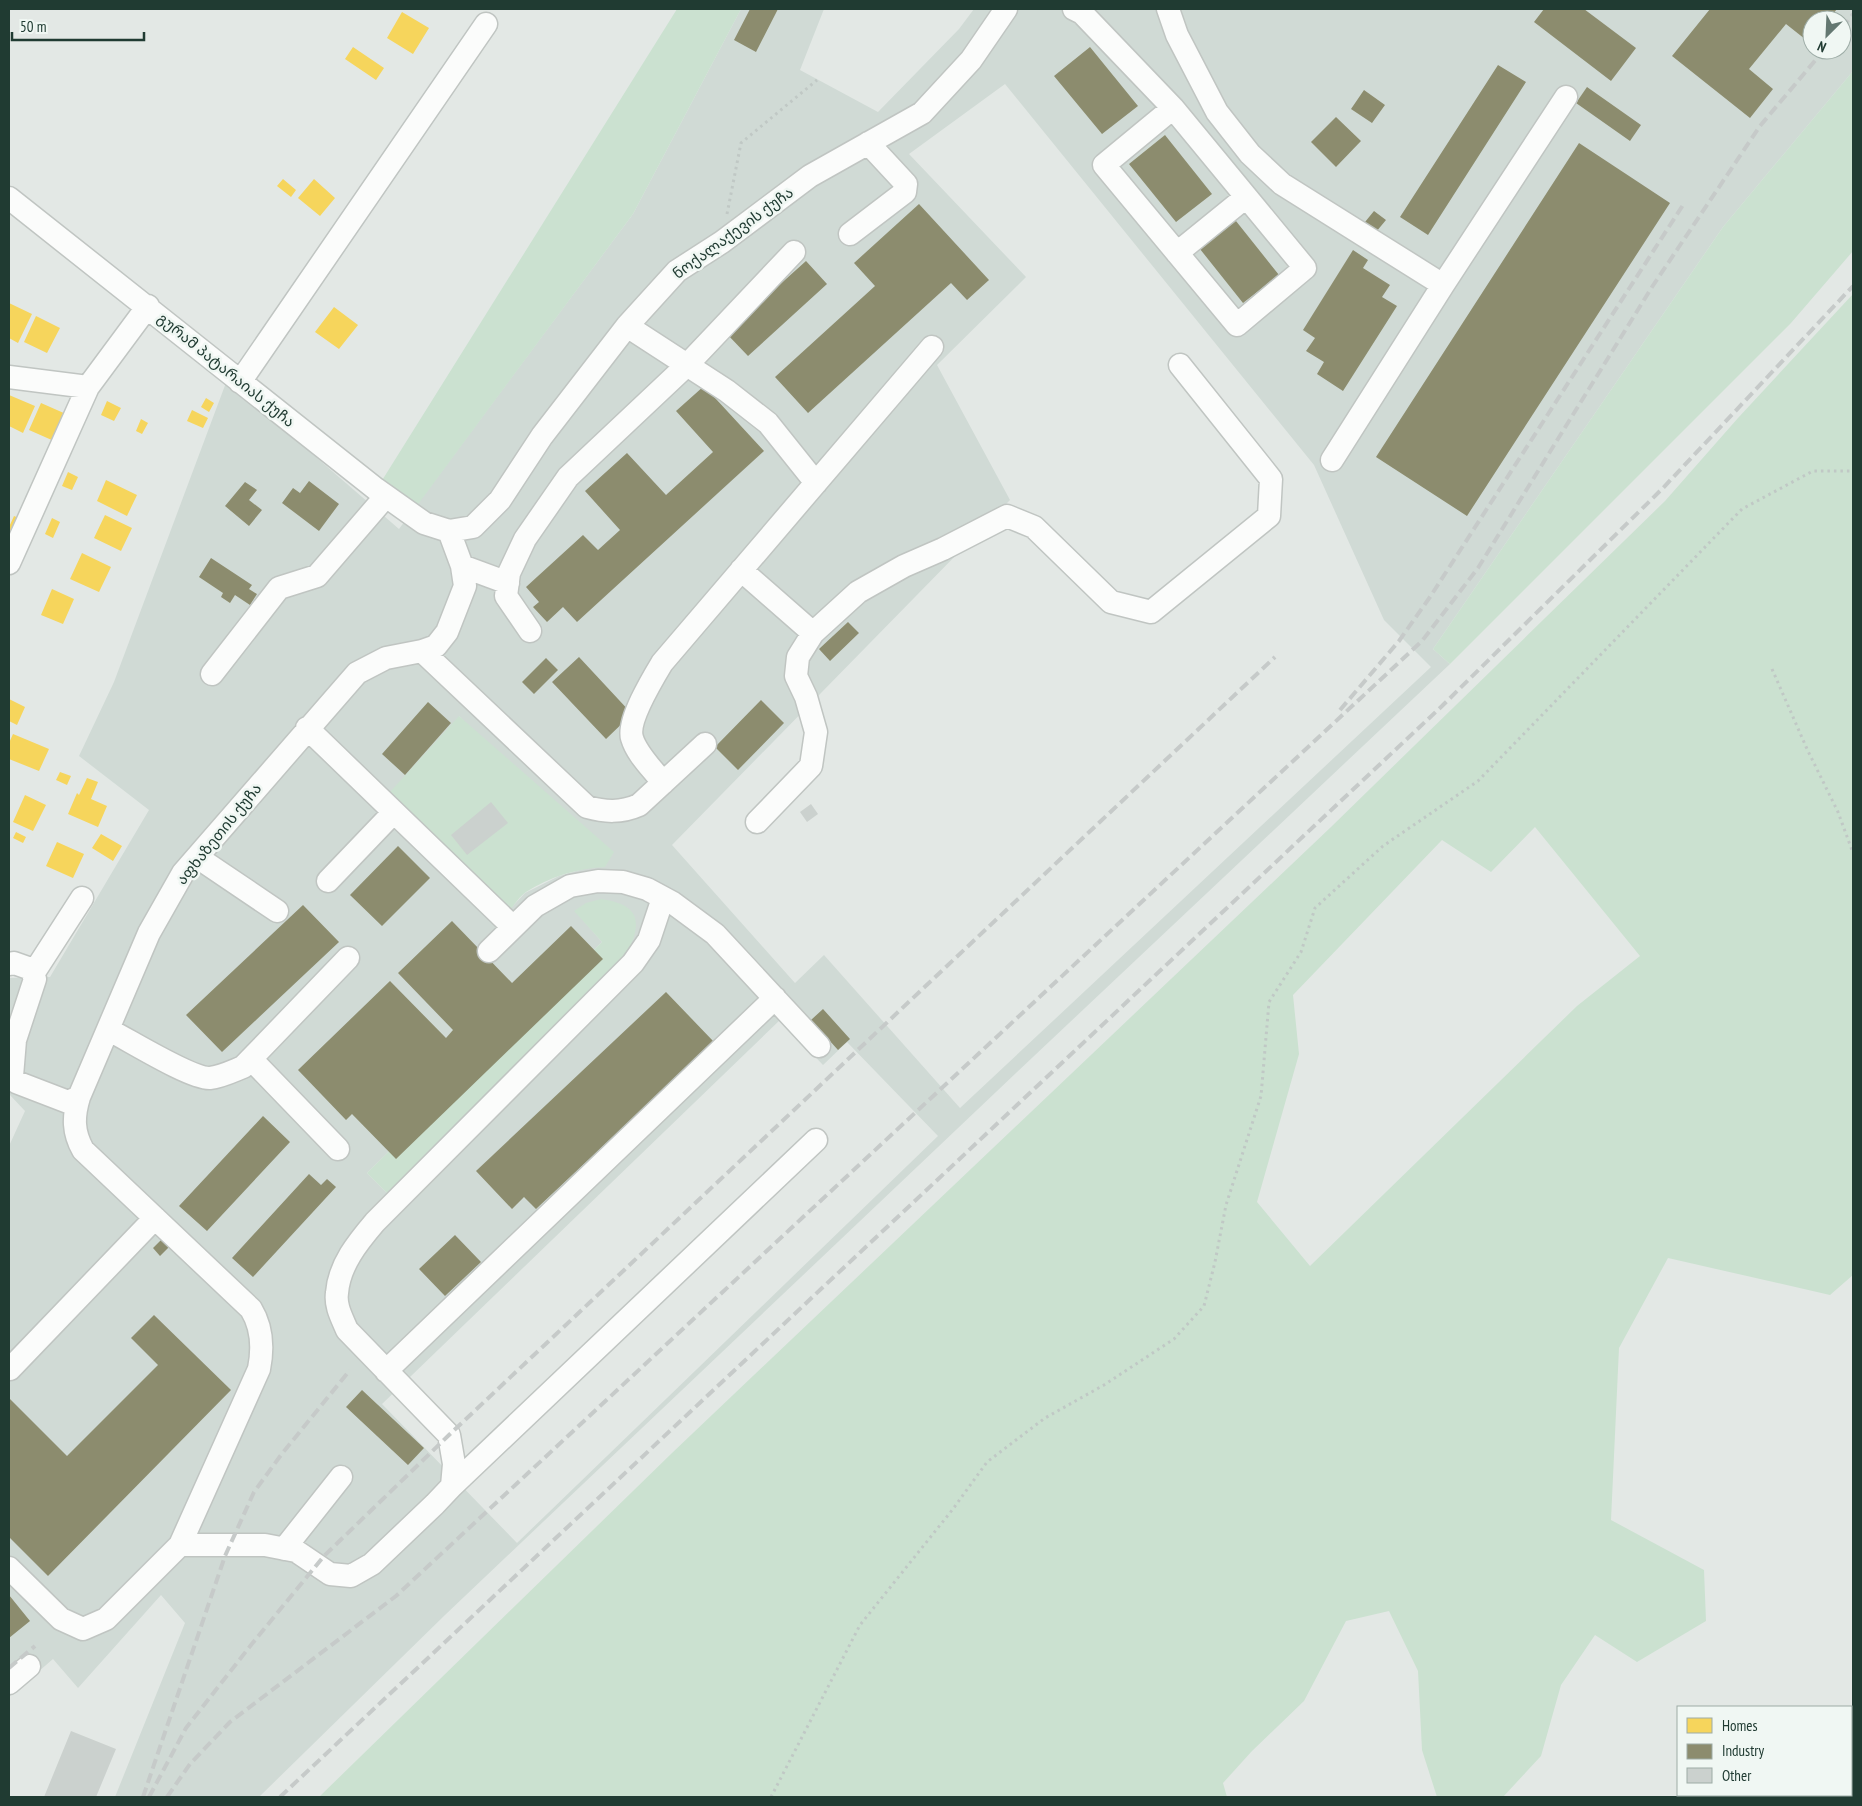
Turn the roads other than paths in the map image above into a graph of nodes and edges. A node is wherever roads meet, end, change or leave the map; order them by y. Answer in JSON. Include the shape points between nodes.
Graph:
{"nodes":[{"id":1,"x":1006,"y":9,"type":"edge"},
{"id":2,"x":1074,"y":9,"type":"edge"},
{"id":3,"x":1168,"y":9,"type":"edge"},
{"id":4,"x":486,"y":24,"type":"dead end"},
{"id":5,"x":1566,"y":98,"type":"dead end"},
{"id":6,"x":1172,"y":108,"type":"junction"},
{"id":7,"x":868,"y":143,"type":"junction"},
{"id":8,"x":1246,"y":196,"type":"junction"},
{"id":9,"x":9,"y":198,"type":"edge"},
{"id":10,"x":850,"y":234,"type":"dead end"},
{"id":11,"x":794,"y":252,"type":"dead end"},
{"id":12,"x":1177,"y":253,"type":"junction"},
{"id":13,"x":1443,"y":285,"type":"junction"},
{"id":14,"x":148,"y":306,"type":"junction"},
{"id":15,"x":627,"y":326,"type":"junction"},
{"id":16,"x":932,"y":347,"type":"dead end"},
{"id":17,"x":687,"y":365,"type":"junction"},
{"id":18,"x":1180,"y":365,"type":"dead end"},
{"id":19,"x":9,"y":377,"type":"edge"},
{"id":20,"x":240,"y":382,"type":"junction"},
{"id":21,"x":88,"y":387,"type":"junction"},
{"id":22,"x":1332,"y":460,"type":"dead end"},
{"id":23,"x":816,"y":483,"type":"junction"},
{"id":24,"x":386,"y":496,"type":"junction"},
{"id":25,"x":450,"y":532,"type":"junction"},
{"id":26,"x":9,"y":564,"type":"edge"},
{"id":27,"x":462,"y":566,"type":"junction"},
{"id":28,"x":741,"y":570,"type":"junction"},
{"id":29,"x":508,"y":583,"type":"junction"},
{"id":30,"x":530,"y":630,"type":"dead end"},
{"id":31,"x":813,"y":633,"type":"junction"},
{"id":32,"x":422,"y":651,"type":"junction"},
{"id":33,"x":212,"y":674,"type":"dead end"},
{"id":34,"x":307,"y":728,"type":"junction"},
{"id":35,"x":705,"y":744,"type":"dead end"},
{"id":36,"x":663,"y":783,"type":"junction"},
{"id":37,"x":394,"y":812,"type":"junction"},
{"id":38,"x":757,"y":822,"type":"dead end"},
{"id":39,"x":197,"y":857,"type":"junction"},
{"id":40,"x":328,"y":881,"type":"dead end"},
{"id":41,"x":82,"y":898,"type":"dead end"},
{"id":42,"x":663,"y":898,"type":"junction"},
{"id":43,"x":277,"y":911,"type":"dead end"},
{"id":44,"x":513,"y":927,"type":"junction"},
{"id":45,"x":489,"y":951,"type":"dead end"},
{"id":46,"x":348,"y":958,"type":"dead end"},
{"id":47,"x":9,"y":964,"type":"edge"},
{"id":48,"x":33,"y":974,"type":"junction"},
{"id":49,"x":775,"y":998,"type":"junction"},
{"id":50,"x":109,"y":1030,"type":"junction"},
{"id":51,"x":819,"y":1046,"type":"dead end"},
{"id":52,"x":251,"y":1059,"type":"junction"},
{"id":53,"x":10,"y":1078,"type":"edge"},
{"id":54,"x":79,"y":1097,"type":"junction"},
{"id":55,"x":816,"y":1140,"type":"dead end"},
{"id":56,"x":338,"y":1149,"type":"dead end"},
{"id":57,"x":155,"y":1218,"type":"junction"},
{"id":58,"x":10,"y":1369,"type":"dead end"},
{"id":59,"x":386,"y":1371,"type":"junction"},
{"id":60,"x":341,"y":1477,"type":"dead end"},
{"id":61,"x":452,"y":1486,"type":"junction"},
{"id":62,"x":180,"y":1545,"type":"junction"},
{"id":63,"x":284,"y":1549,"type":"junction"},
{"id":64,"x":9,"y":1568,"type":"edge"},
{"id":65,"x":30,"y":1666,"type":"dead end"},
{"id":66,"x":9,"y":1683,"type":"edge"}],
"edges":[{"from":1,"to":7,"type":"street","name":"ნოქალაქევის ქუჩა","via":[[971,60],[922,113]]},
{"from":2,"to":6,"type":"street","via":[[1082,13]]},
{"from":3,"to":13,"type":"street","via":[[1177,35],[1216,112],[1250,154],[1282,184]]},
{"from":4,"to":20,"type":"street"},
{"from":5,"to":13,"type":"street"},
{"from":6,"to":8,"type":"street"},
{"from":6,"to":12,"type":"street","via":[[1104,165]]},
{"from":7,"to":10,"type":"street","via":[[906,184],[905,192]]},
{"from":7,"to":15,"type":"street","name":"ნოქალაქევის ქუჩა","via":[[810,176],[722,242],[677,271]]},
{"from":8,"to":12,"type":"street"},
{"from":8,"to":12,"type":"street","via":[[1305,268],[1236,325]]},
{"from":9,"to":14,"type":"street","name":"გურამ პატარაიას ქუჩა"},
{"from":11,"to":17,"type":"street"},
{"from":13,"to":22,"type":"street"},
{"from":14,"to":20,"type":"street","name":"გურამ პატარაიას ქუჩა"},
{"from":14,"to":21,"type":"street"},
{"from":15,"to":17,"type":"street"},
{"from":15,"to":25,"type":"street","name":"ნოქალაქევის ქუჩა","via":[[542,436],[500,500],[473,527]]},
{"from":16,"to":23,"type":"street"},
{"from":17,"to":23,"type":"street","via":[[768,423]]},
{"from":17,"to":29,"type":"street","via":[[568,477],[525,539]]},
{"from":18,"to":31,"type":"street","via":[[1271,479],[1268,516],[1151,612],[1111,602],[1034,527],[1006,516],[858,592]]},
{"from":19,"to":21,"type":"street"},
{"from":20,"to":24,"type":"street","name":"გურამ პატარაიას ქუჩა"},
{"from":21,"to":26,"type":"street"},
{"from":23,"to":28,"type":"street"},
{"from":24,"to":25,"type":"street","name":"გურამ პატარაიას ქუჩა","via":[[424,523]]},
{"from":24,"to":33,"type":"street","via":[[317,576],[279,588]]},
{"from":25,"to":27,"type":"street","name":"აფხაზეთის ქუჩა"},
{"from":27,"to":29,"type":"street"},
{"from":27,"to":32,"type":"street","name":"აფხაზეთის ქუჩა","via":[[464,586],[447,632],[436,646]]},
{"from":28,"to":31,"type":"street"},
{"from":28,"to":36,"type":"street","via":[[662,663],[639,705],[631,736],[638,751]]},
{"from":29,"to":30,"type":"street","via":[[506,596]]},
{"from":31,"to":38,"type":"street","via":[[798,658],[796,676],[816,732],[811,766]]},
{"from":32,"to":34,"type":"street","name":"აფხაზეთის ქუჩა","via":[[386,658],[357,673]]},
{"from":32,"to":36,"type":"street","via":[[587,807],[604,811],[627,810],[639,805]]},
{"from":34,"to":37,"type":"street"},
{"from":34,"to":39,"type":"street","name":"აფხაზეთის ქუჩა"},
{"from":35,"to":36,"type":"street"},
{"from":37,"to":40,"type":"street"},
{"from":37,"to":44,"type":"street"},
{"from":39,"to":43,"type":"street"},
{"from":39,"to":50,"type":"street","name":"აფხაზეთის ქუჩა","via":[[183,873],[149,933]]},
{"from":41,"to":48,"type":"street"},
{"from":42,"to":44,"type":"street","via":[[623,882],[570,886],[535,906]]},
{"from":42,"to":49,"type":"street","via":[[715,934]]},
{"from":42,"to":59,"type":"street","via":[[649,940],[633,963],[375,1222],[353,1248],[336,1293],[338,1310],[347,1330]]},
{"from":44,"to":45,"type":"street"},
{"from":46,"to":52,"type":"street"},
{"from":47,"to":48,"type":"street","via":[[31,969]]},
{"from":48,"to":53,"type":"street","via":[[35,979],[15,1040]]},
{"from":49,"to":51,"type":"street"},
{"from":49,"to":59,"type":"street"},
{"from":50,"to":52,"type":"street","via":[[189,1073],[209,1078],[243,1067]]},
{"from":50,"to":54,"type":"street","name":"აფხაზეთის ქუჩა"},
{"from":52,"to":56,"type":"street"},
{"from":53,"to":54,"type":"street","via":[[68,1102]]},
{"from":54,"to":57,"type":"street","name":"აფხაზეთის ქუჩა","via":[[74,1125],[76,1138],[83,1150]]},
{"from":55,"to":61,"type":"street"},
{"from":57,"to":58,"type":"street"},
{"from":57,"to":62,"type":"street","name":"აფხაზეთის ქუჩა","via":[[251,1309],[261,1335],[259,1369]]},
{"from":59,"to":61,"type":"street","via":[[449,1436],[454,1464]]},
{"from":60,"to":63,"type":"street"},
{"from":61,"to":63,"type":"street","via":[[372,1564],[351,1576],[330,1574],[296,1551]]},
{"from":62,"to":63,"type":"street","via":[[265,1545]]},
{"from":62,"to":64,"type":"street","via":[[106,1619],[83,1629],[61,1619]]},
{"from":65,"to":66,"type":"street"}]}
